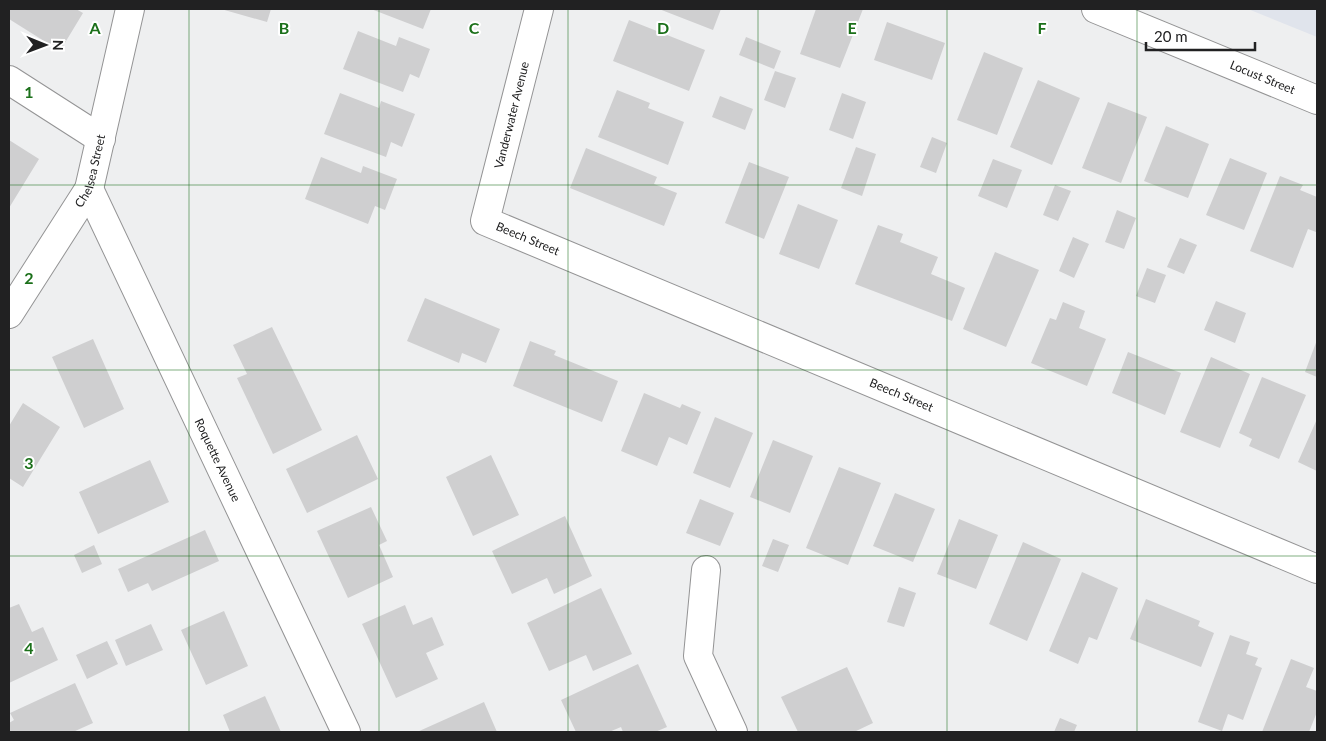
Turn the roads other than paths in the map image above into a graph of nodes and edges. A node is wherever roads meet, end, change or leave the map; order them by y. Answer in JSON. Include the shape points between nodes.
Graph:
{"nodes":[{"id":1,"x":130,"y":9,"type":"edge"},
{"id":2,"x":539,"y":9,"type":"edge"},
{"id":3,"x":1096,"y":9,"type":"edge"},
{"id":4,"x":9,"y":80,"type":"edge"},
{"id":5,"x":1317,"y":100,"type":"edge"},
{"id":6,"x":101,"y":139,"type":"junction"},
{"id":7,"x":89,"y":189,"type":"junction"},
{"id":8,"x":485,"y":220,"type":"joint"},
{"id":9,"x":9,"y":314,"type":"edge"},
{"id":10,"x":1317,"y":569,"type":"edge"},
{"id":11,"x":706,"y":570,"type":"dead end"},
{"id":12,"x":346,"y":732,"type":"edge"},
{"id":13,"x":733,"y":732,"type":"edge"}],
"edges":[{"from":1,"to":6,"type":"street","name":"Chelsea Street"},
{"from":2,"to":8,"type":"street","name":"Vanderwater Avenue"},
{"from":3,"to":5,"type":"street","name":"Locust Street"},
{"from":4,"to":6,"type":"street"},
{"from":6,"to":7,"type":"street","name":"Chelsea Street"},
{"from":7,"to":9,"type":"street","name":"Chelsea Street"},
{"from":7,"to":12,"type":"street","name":"Roquette Avenue"},
{"from":8,"to":10,"type":"street","name":"Beech Street"},
{"from":11,"to":13,"type":"street","via":[[698,656]]}]}
